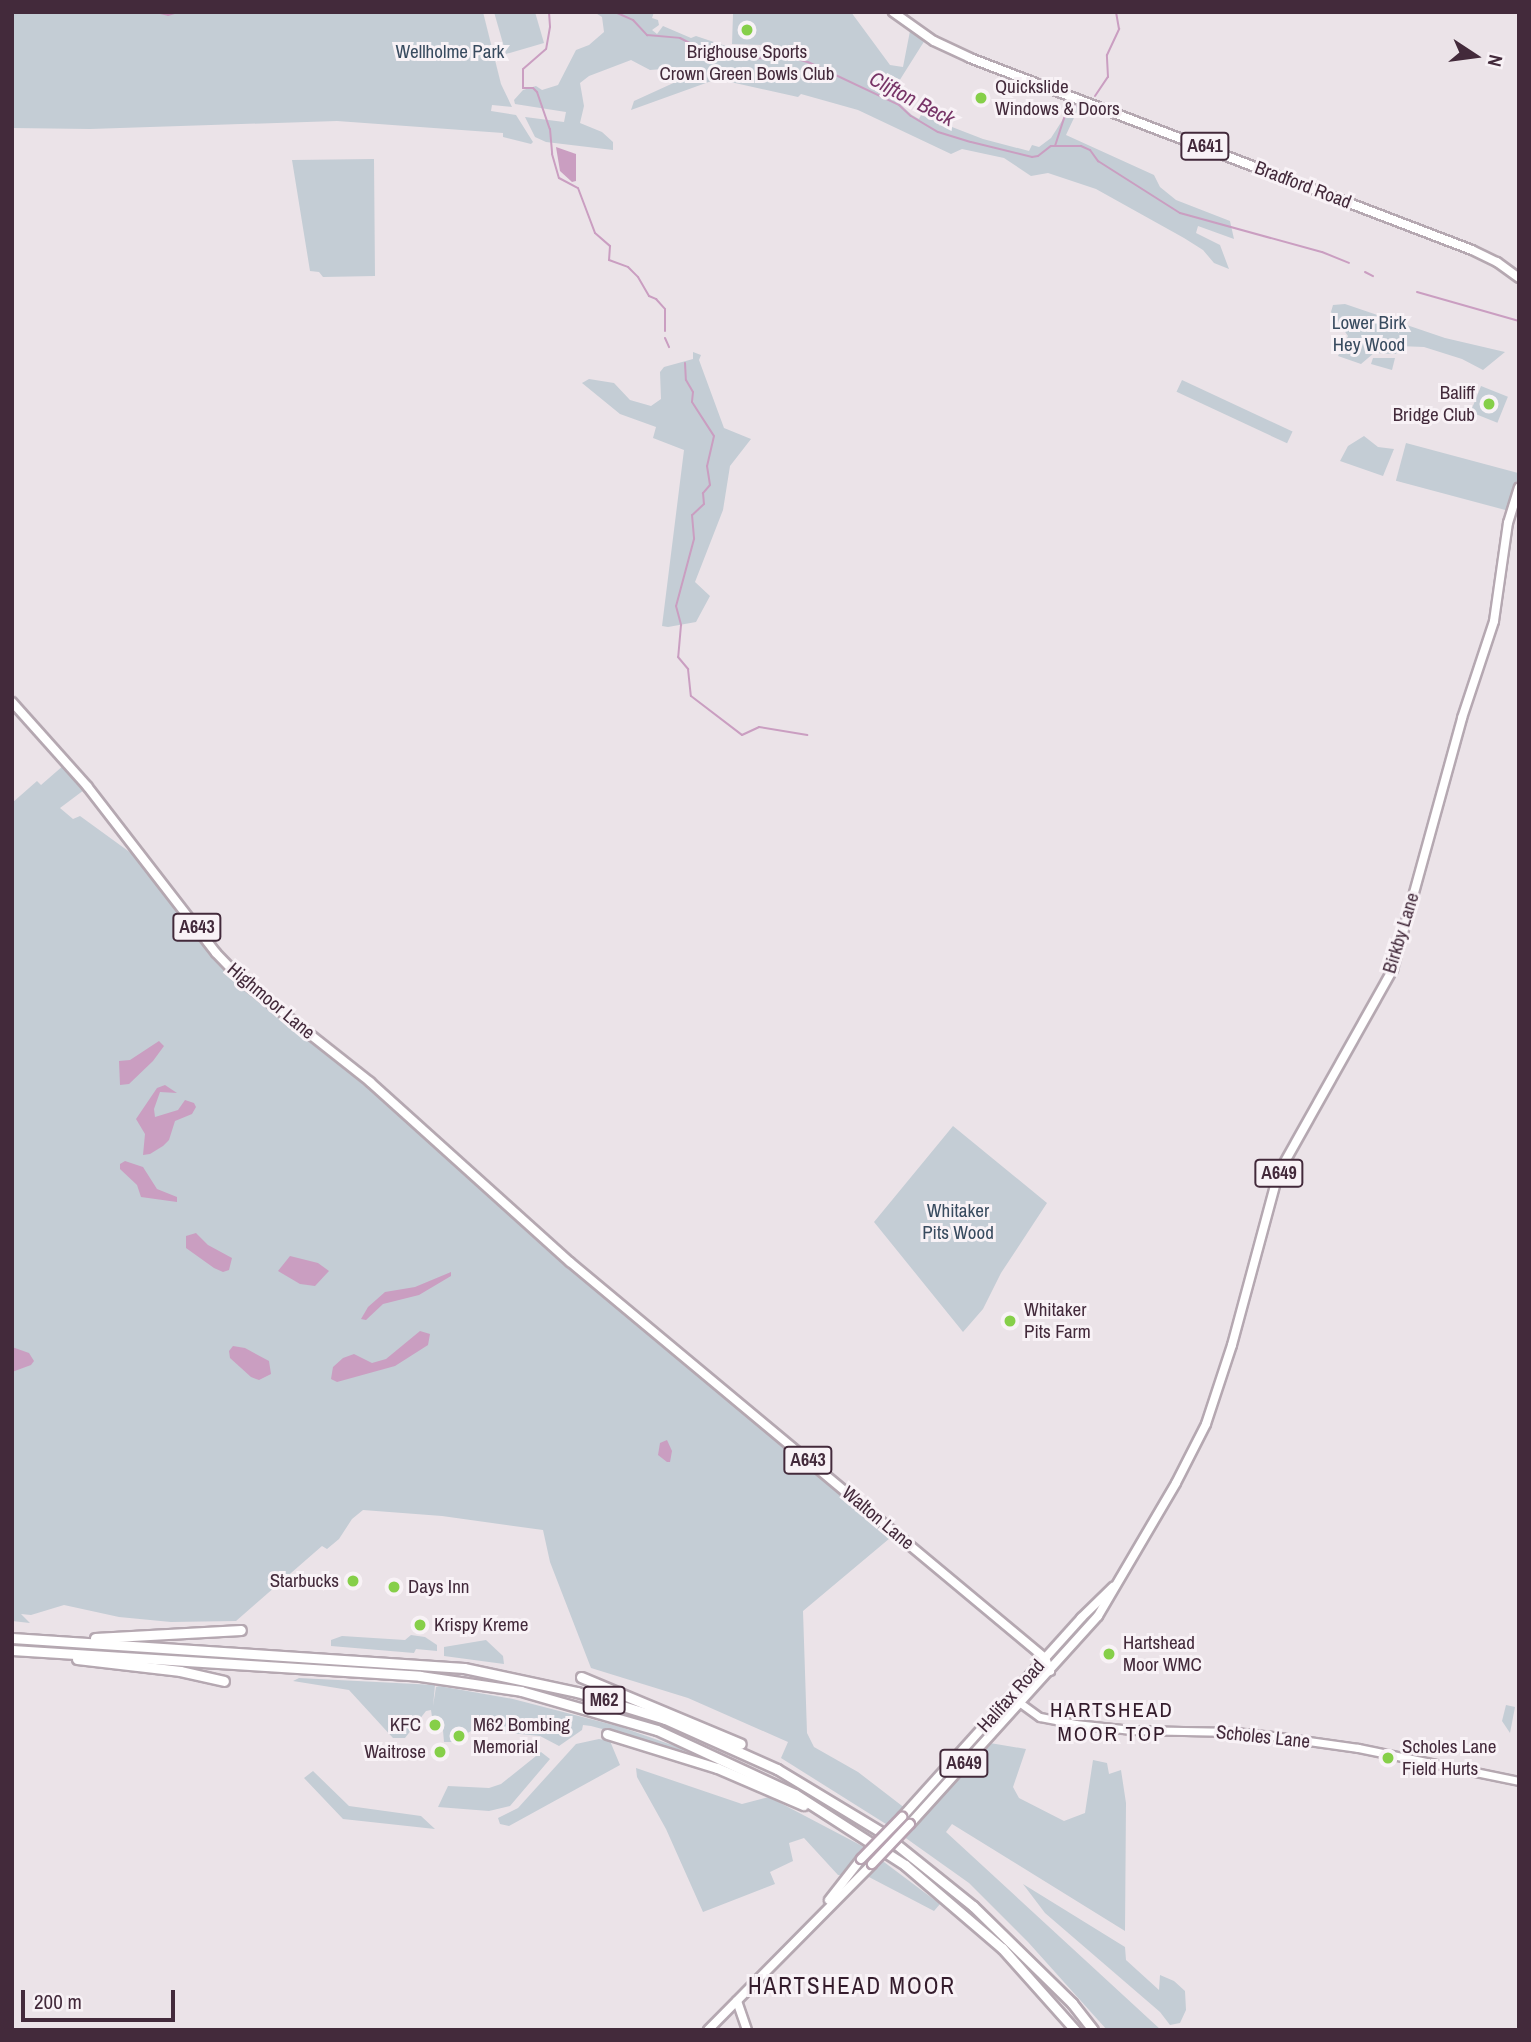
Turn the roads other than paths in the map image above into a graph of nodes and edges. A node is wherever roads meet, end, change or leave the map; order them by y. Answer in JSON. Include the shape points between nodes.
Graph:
{"nodes":[{"id":1,"x":893,"y":12,"type":"edge"},
{"id":2,"x":1519,"y":278,"type":"edge"},
{"id":3,"x":1519,"y":488,"type":"edge"},
{"id":4,"x":12,"y":702,"type":"edge"},
{"id":5,"x":570,"y":1262,"type":"joint"},
{"id":6,"x":1216,"y":1398,"type":"joint"},
{"id":7,"x":1122,"y":1577,"type":"junction"},
{"id":8,"x":241,"y":1630,"type":"dead end"},
{"id":9,"x":12,"y":1638,"type":"edge"},
{"id":10,"x":41,"y":1639,"type":"junction"},
{"id":11,"x":1079,"y":1640,"type":"junction"},
{"id":12,"x":12,"y":1650,"type":"edge"},
{"id":13,"x":34,"y":1652,"type":"junction"},
{"id":14,"x":1045,"y":1658,"type":"junction"},
{"id":15,"x":1050,"y":1671,"type":"junction"},
{"id":16,"x":581,"y":1677,"type":"dead end"},
{"id":17,"x":224,"y":1681,"type":"dead end"},
{"id":18,"x":1012,"y":1697,"type":"junction"},
{"id":19,"x":1020,"y":1704,"type":"junction"},
{"id":20,"x":607,"y":1734,"type":"dead end"},
{"id":21,"x":776,"y":1769,"type":"junction"},
{"id":22,"x":1519,"y":1781,"type":"edge"},
{"id":23,"x":840,"y":1821,"type":"junction"},
{"id":24,"x":810,"y":1925,"type":"junction"},
{"id":25,"x":737,"y":2001,"type":"junction"},
{"id":26,"x":708,"y":2030,"type":"edge"},
{"id":27,"x":747,"y":2030,"type":"edge"},
{"id":28,"x":1075,"y":2030,"type":"edge"},
{"id":29,"x":1093,"y":2030,"type":"edge"}],
"edges":[{"from":1,"to":2,"type":"main road","name":"Bradford Road","number":"A641","via":[[934,41],[970,58],[1472,250]]},
{"from":3,"to":6,"type":"main road","name":"Birkby Lane","number":"A649","via":[[1510,515],[1494,621],[1462,718],[1393,969],[1279,1174]]},
{"from":4,"to":5,"type":"main road","name":"Highmoor Lane","number":"A643","via":[[87,786],[216,953],[244,982],[370,1082]]},
{"from":5,"to":14,"type":"main road","name":"Walton Lane","number":"A643"},
{"from":6,"to":7,"type":"main road","name":"Halifax Road","number":"A649","via":[[1176,1483]]},
{"from":7,"to":11,"type":"main road","name":"Halifax Road","number":"A649"},
{"from":7,"to":14,"type":"main road","name":"Halifax Road","number":"A649"},
{"from":8,"to":10,"type":"highway"},
{"from":9,"to":10,"type":"highway","number":"M62"},
{"from":10,"to":21,"type":"highway","number":"M62","via":[[420,1663],[500,1674],[629,1707],[721,1742]]},
{"from":11,"to":14,"type":"main road","via":[[1060,1655]]},
{"from":11,"to":15,"type":"main road","name":"Halifax Road","number":"A649"},
{"from":12,"to":13,"type":"highway","number":"M62"},
{"from":13,"to":17,"type":"highway"},
{"from":13,"to":23,"type":"highway","number":"M62","via":[[420,1676],[521,1690],[668,1735],[761,1776]]},
{"from":14,"to":15,"type":"main road","name":"Walton Lane","number":"A643"},
{"from":14,"to":18,"type":"main road","name":"Halifax Road","number":"A649"},
{"from":15,"to":19,"type":"main road","name":"Halifax Road","number":"A649"},
{"from":16,"to":21,"type":"highway","via":[[714,1731]]},
{"from":18,"to":19,"type":"main road","name":"Scholes Lane"},
{"from":18,"to":24,"type":"main road","name":"Halifax Road","number":"A649","bridge":true,"via":[[861,1859]]},
{"from":19,"to":22,"type":"main road","name":"Scholes Lane","via":[[1040,1717],[1075,1724],[1273,1736]]},
{"from":19,"to":24,"type":"main road","name":"Halifax Road","number":"A649","bridge":true},
{"from":20,"to":23,"type":"highway","via":[[718,1768]]},
{"from":21,"to":29,"type":"highway","number":"M62","via":[[881,1832],[963,1898],[1027,1957]]},
{"from":23,"to":28,"type":"highway","number":"M62","via":[[956,1907],[1002,1948]]},
{"from":24,"to":25,"type":"main road","number":"A649"},
{"from":25,"to":26,"type":"main road","number":"A649"},
{"from":25,"to":27,"type":"main road"}]}
